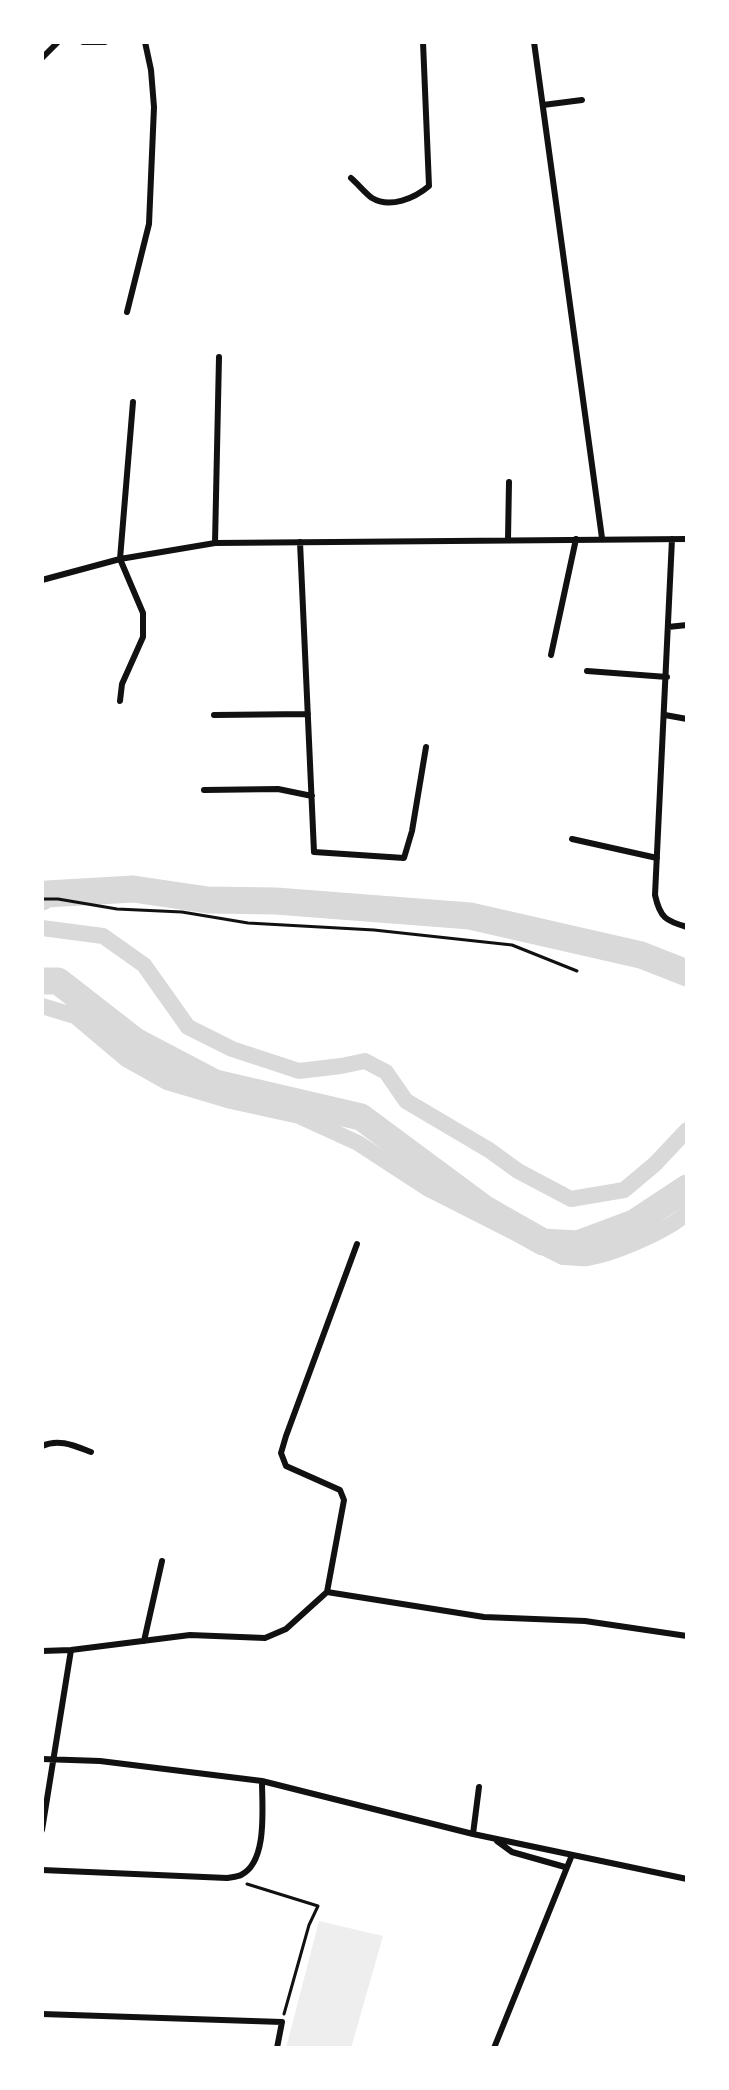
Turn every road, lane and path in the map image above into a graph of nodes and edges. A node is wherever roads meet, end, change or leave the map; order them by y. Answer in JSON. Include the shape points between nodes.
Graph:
{"nodes":[{"id":1,"x":58,"y":42,"type":"edge"},
{"id":2,"x":83,"y":42,"type":"edge"},
{"id":3,"x":105,"y":42,"type":"edge"},
{"id":4,"x":145,"y":42,"type":"edge"},
{"id":5,"x":423,"y":42,"type":"edge"},
{"id":6,"x":534,"y":42,"type":"edge"},
{"id":7,"x":42,"y":58,"type":"edge"},
{"id":8,"x":582,"y":100,"type":"dead end"},
{"id":9,"x":543,"y":105,"type":"junction"},
{"id":10,"x":351,"y":178,"type":"dead end"},
{"id":11,"x":127,"y":312,"type":"dead end"},
{"id":12,"x":219,"y":357,"type":"dead end"},
{"id":13,"x":133,"y":402,"type":"dead end"},
{"id":14,"x":509,"y":482,"type":"dead end"},
{"id":15,"x":602,"y":538,"type":"junction"},
{"id":16,"x":508,"y":539,"type":"junction"},
{"id":17,"x":576,"y":539,"type":"junction"},
{"id":18,"x":672,"y":539,"type":"junction"},
{"id":19,"x":687,"y":539,"type":"edge"},
{"id":20,"x":300,"y":542,"type":"junction"},
{"id":21,"x":215,"y":543,"type":"junction"},
{"id":22,"x":120,"y":559,"type":"junction"},
{"id":23,"x":42,"y":580,"type":"edge"},
{"id":24,"x":687,"y":625,"type":"edge"},
{"id":25,"x":668,"y":627,"type":"junction"},
{"id":26,"x":551,"y":655,"type":"dead end"},
{"id":27,"x":587,"y":671,"type":"dead end"},
{"id":28,"x":666,"y":677,"type":"junction"},
{"id":29,"x":120,"y":702,"type":"dead end"},
{"id":30,"x":308,"y":714,"type":"junction"},
{"id":31,"x":214,"y":715,"type":"dead end"},
{"id":32,"x":665,"y":715,"type":"junction"},
{"id":33,"x":687,"y":719,"type":"edge"},
{"id":34,"x":426,"y":747,"type":"dead end"},
{"id":35,"x":204,"y":790,"type":"dead end"},
{"id":36,"x":312,"y":796,"type":"junction"},
{"id":37,"x":572,"y":839,"type":"dead end"},
{"id":38,"x":657,"y":858,"type":"junction"},
{"id":39,"x":42,"y":900,"type":"edge"},
{"id":40,"x":687,"y":927,"type":"edge"},
{"id":41,"x":577,"y":970,"type":"dead end"},
{"id":42,"x":357,"y":1244,"type":"dead end"},
{"id":43,"x":42,"y":1446,"type":"edge"},
{"id":44,"x":91,"y":1452,"type":"dead end"},
{"id":45,"x":162,"y":1561,"type":"dead end"},
{"id":46,"x":327,"y":1592,"type":"junction"},
{"id":47,"x":687,"y":1636,"type":"edge"},
{"id":48,"x":144,"y":1641,"type":"junction"},
{"id":49,"x":71,"y":1650,"type":"junction"},
{"id":50,"x":42,"y":1651,"type":"edge"},
{"id":51,"x":42,"y":1759,"type":"edge"},
{"id":52,"x":54,"y":1759,"type":"junction"},
{"id":53,"x":262,"y":1781,"type":"junction"},
{"id":54,"x":479,"y":1787,"type":"dead end"},
{"id":55,"x":42,"y":1830,"type":"edge"},
{"id":56,"x":473,"y":1834,"type":"junction"},
{"id":57,"x":493,"y":1838,"type":"junction"},
{"id":58,"x":572,"y":1855,"type":"junction"},
{"id":59,"x":565,"y":1867,"type":"junction"},
{"id":60,"x":42,"y":1870,"type":"edge"},
{"id":61,"x":227,"y":1878,"type":"junction"},
{"id":62,"x":687,"y":1879,"type":"edge"},
{"id":63,"x":42,"y":2014,"type":"edge"},
{"id":64,"x":282,"y":2022,"type":"junction"},
{"id":65,"x":277,"y":2048,"type":"edge"},
{"id":66,"x":494,"y":2048,"type":"edge"}],
"edges":[{"from":1,"to":7,"type":"street"},
{"from":2,"to":3,"type":"street"},
{"from":4,"to":11,"type":"street","via":[[154,107],[149,224]]},
{"from":5,"to":10,"type":"street","via":[[429,186],[417,196],[389,203],[373,199]]},
{"from":6,"to":9,"type":"street"},
{"from":8,"to":9,"type":"street"},
{"from":9,"to":15,"type":"street"},
{"from":12,"to":21,"type":"street"},
{"from":13,"to":22,"type":"street"},
{"from":14,"to":16,"type":"street"},
{"from":15,"to":17,"type":"street"},
{"from":15,"to":18,"type":"street"},
{"from":16,"to":17,"type":"street"},
{"from":16,"to":20,"type":"street"},
{"from":17,"to":26,"type":"street"},
{"from":18,"to":19,"type":"street"},
{"from":18,"to":25,"type":"street"},
{"from":20,"to":21,"type":"street"},
{"from":20,"to":30,"type":"street"},
{"from":21,"to":22,"type":"street"},
{"from":22,"to":23,"type":"street"},
{"from":22,"to":29,"type":"street","via":[[143,613],[143,637],[122,684]]},
{"from":24,"to":25,"type":"street"},
{"from":25,"to":28,"type":"street"},
{"from":27,"to":28,"type":"street"},
{"from":28,"to":32,"type":"street"},
{"from":30,"to":31,"type":"street"},
{"from":30,"to":36,"type":"street"},
{"from":32,"to":33,"type":"street"},
{"from":32,"to":38,"type":"street"},
{"from":34,"to":36,"type":"street","via":[[404,858],[314,852]]},
{"from":35,"to":36,"type":"street","via":[[278,789]]},
{"from":37,"to":38,"type":"street"},
{"from":38,"to":40,"type":"street","via":[[658,909],[667,921]]},
{"from":39,"to":41,"type":"path","via":[[182,912],[248,923],[374,930],[512,945]]},
{"from":42,"to":46,"type":"street","via":[[281,1454],[286,1466],[340,1490],[344,1500]]},
{"from":43,"to":44,"type":"street","via":[[66,1443]]},
{"from":45,"to":48,"type":"street"},
{"from":46,"to":47,"type":"street","via":[[484,1617],[585,1621]]},
{"from":46,"to":48,"type":"street","via":[[286,1629],[265,1638],[190,1635]]},
{"from":48,"to":49,"type":"street"},
{"from":49,"to":50,"type":"street"},
{"from":49,"to":52,"type":"street"},
{"from":51,"to":52,"type":"street"},
{"from":52,"to":53,"type":"street"},
{"from":52,"to":55,"type":"street"},
{"from":53,"to":56,"type":"street"},
{"from":53,"to":61,"type":"street","via":[[261,1840],[255,1863],[241,1875]]},
{"from":54,"to":56,"type":"street"},
{"from":56,"to":57,"type":"street"},
{"from":57,"to":58,"type":"street"},
{"from":57,"to":59,"type":"street","via":[[512,1852]]},
{"from":58,"to":59,"type":"street"},
{"from":58,"to":62,"type":"street"},
{"from":59,"to":66,"type":"street"},
{"from":60,"to":61,"type":"street"},
{"from":61,"to":64,"type":"path","via":[[318,1906]]},
{"from":63,"to":64,"type":"street"},
{"from":64,"to":65,"type":"street"}]}
